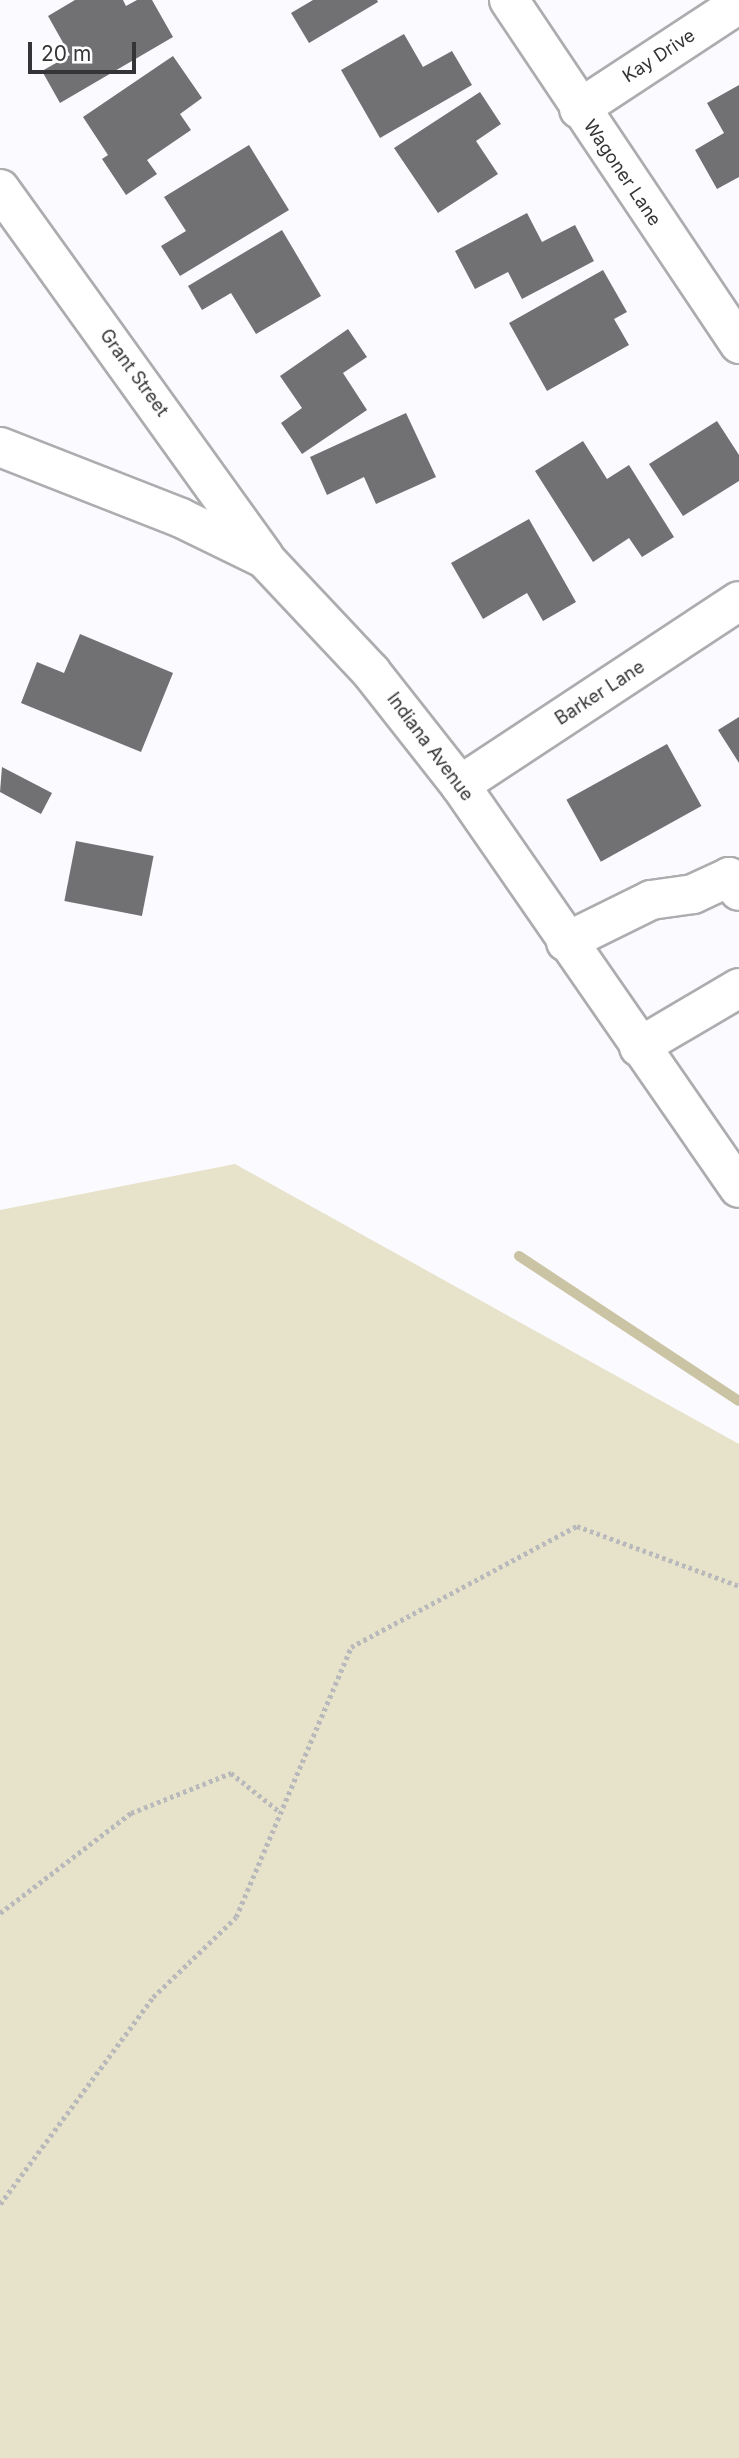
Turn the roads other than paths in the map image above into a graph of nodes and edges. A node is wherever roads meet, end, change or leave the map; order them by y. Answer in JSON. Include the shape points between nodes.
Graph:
{"nodes":[{"id":1,"x":509,"y":0,"type":"edge"},
{"id":2,"x":739,"y":4,"type":"edge"},
{"id":3,"x":579,"y":109,"type":"junction"},
{"id":4,"x":0,"y":189,"type":"edge"},
{"id":5,"x":739,"y":344,"type":"edge"},
{"id":6,"x":0,"y":447,"type":"edge"},
{"id":7,"x":265,"y":559,"type":"junction"},
{"id":8,"x":739,"y":601,"type":"edge"},
{"id":9,"x":460,"y":785,"type":"junction"},
{"id":10,"x":739,"y":891,"type":"edge"},
{"id":11,"x":566,"y":942,"type":"junction"},
{"id":12,"x":739,"y":988,"type":"edge"},
{"id":13,"x":639,"y":1047,"type":"junction"},
{"id":14,"x":739,"y":1188,"type":"edge"}],
"edges":[{"from":1,"to":3,"type":"street","name":"Wagoner Lane"},
{"from":2,"to":3,"type":"street","name":"Kay Drive"},
{"from":3,"to":5,"type":"street","name":"Wagoner Lane"},
{"from":4,"to":7,"type":"street","name":"Grant Street"},
{"from":6,"to":7,"type":"street","name":"Indiana Avenue","via":[[181,518]]},
{"from":7,"to":9,"type":"street","name":"Indiana Avenue","via":[[371,672]]},
{"from":8,"to":9,"type":"street","name":"Barker Lane"},
{"from":9,"to":11,"type":"street","name":"Indiana Avenue"},
{"from":10,"to":11,"type":"street","via":[[729,877],[693,894],[651,900]]},
{"from":11,"to":13,"type":"street","name":"Indiana Avenue"},
{"from":12,"to":13,"type":"street"},
{"from":13,"to":14,"type":"street","name":"Indiana Avenue"}]}
